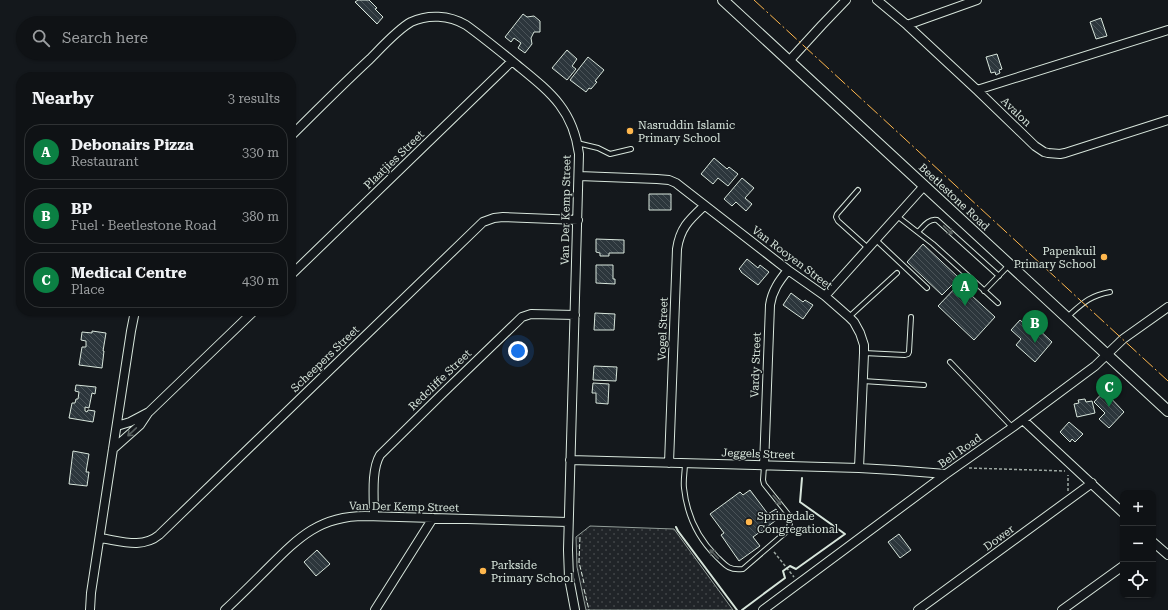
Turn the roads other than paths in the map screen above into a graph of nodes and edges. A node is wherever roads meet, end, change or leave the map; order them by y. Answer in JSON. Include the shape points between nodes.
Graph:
{"nodes":[{"id":1,"x":723,"y":0,"type":"edge"},
{"id":2,"x":846,"y":0,"type":"edge"},
{"id":3,"x":877,"y":0,"type":"edge"},
{"id":4,"x":977,"y":0,"type":"edge"},
{"id":5,"x":907,"y":25,"type":"junction"},
{"id":6,"x":1168,"y":30,"type":"edge"},
{"id":7,"x":512,"y":61,"type":"junction"},
{"id":8,"x":789,"y":61,"type":"junction"},
{"id":9,"x":977,"y":90,"type":"junction"},
{"id":10,"x":1168,"y":120,"type":"edge"},
{"id":11,"x":296,"y":131,"type":"edge"},
{"id":12,"x":577,"y":143,"type":"junction"},
{"id":13,"x":631,"y":149,"type":"dead end"},
{"id":14,"x":579,"y":176,"type":"junction"},
{"id":15,"x":924,"y":186,"type":"junction"},
{"id":16,"x":858,"y":190,"type":"dead end"},
{"id":17,"x":704,"y":206,"type":"junction"},
{"id":18,"x":897,"y":216,"type":"junction"},
{"id":19,"x":578,"y":220,"type":"junction"},
{"id":20,"x":918,"y":232,"type":"junction"},
{"id":21,"x":876,"y":240,"type":"junction"},
{"id":22,"x":868,"y":248,"type":"junction"},
{"id":23,"x":1010,"y":265,"type":"junction"},
{"id":24,"x":296,"y":270,"type":"edge"},
{"id":25,"x":788,"y":270,"type":"junction"},
{"id":26,"x":897,"y":273,"type":"dead end"},
{"id":27,"x":999,"y":276,"type":"junction"},
{"id":28,"x":927,"y":288,"type":"dead end"},
{"id":29,"x":984,"y":291,"type":"junction"},
{"id":30,"x":1110,"y":292,"type":"dead end"},
{"id":31,"x":825,"y":296,"type":"junction"},
{"id":32,"x":998,"y":303,"type":"dead end"},
{"id":33,"x":1168,"y":307,"type":"edge"},
{"id":34,"x":575,"y":315,"type":"junction"},
{"id":35,"x":134,"y":316,"type":"edge"},
{"id":36,"x":249,"y":316,"type":"edge"},
{"id":37,"x":850,"y":317,"type":"junction"},
{"id":38,"x":911,"y":317,"type":"dead end"},
{"id":39,"x":1067,"y":318,"type":"junction"},
{"id":40,"x":864,"y":353,"type":"junction"},
{"id":41,"x":1108,"y":355,"type":"junction"},
{"id":42,"x":950,"y":362,"type":"dead end"},
{"id":43,"x":863,"y":381,"type":"junction"},
{"id":44,"x":924,"y":385,"type":"dead end"},
{"id":45,"x":1168,"y":411,"type":"edge"},
{"id":46,"x":148,"y":413,"type":"junction"},
{"id":47,"x":1023,"y":420,"type":"junction"},
{"id":48,"x":117,"y":426,"type":"junction"},
{"id":49,"x":1012,"y":427,"type":"junction"},
{"id":50,"x":114,"y":449,"type":"junction"},
{"id":51,"x":570,"y":460,"type":"junction"},
{"id":52,"x":669,"y":463,"type":"junction"},
{"id":53,"x":685,"y":463,"type":"junction"},
{"id":54,"x":764,"y":466,"type":"junction"},
{"id":55,"x":859,"y":468,"type":"junction"},
{"id":56,"x":946,"y":474,"type":"junction"},
{"id":57,"x":1092,"y":484,"type":"junction"},
{"id":58,"x":1120,"y":510,"type":"edge"},
{"id":59,"x":374,"y":516,"type":"junction"},
{"id":60,"x":433,"y":518,"type":"junction"},
{"id":61,"x":568,"y":522,"type":"junction"},
{"id":62,"x":100,"y":538,"type":"junction"},
{"id":63,"x":1156,"y":545,"type":"edge"},
{"id":64,"x":1168,"y":556,"type":"edge"},
{"id":65,"x":1120,"y":568,"type":"edge"},
{"id":66,"x":90,"y":610,"type":"edge"},
{"id":67,"x":225,"y":610,"type":"edge"},
{"id":68,"x":375,"y":610,"type":"edge"},
{"id":69,"x":575,"y":610,"type":"edge"},
{"id":70,"x":763,"y":610,"type":"edge"},
{"id":71,"x":918,"y":610,"type":"edge"},
{"id":72,"x":1062,"y":610,"type":"edge"}],
"edges":[{"from":1,"to":8,"type":"street","name":"Beetlestone Road"},
{"from":2,"to":8,"type":"street"},
{"from":3,"to":5,"type":"street","name":"Avalon"},
{"from":4,"to":5,"type":"street"},
{"from":5,"to":9,"type":"street","name":"Avalon"},
{"from":6,"to":9,"type":"street"},
{"from":7,"to":11,"type":"street","name":"Van Der Kemp Street","via":[[460,21],[434,16],[418,19],[405,26],[382,47]]},
{"from":7,"to":12,"type":"street","name":"Van Der Kemp Street","via":[[559,103],[570,120]]},
{"from":7,"to":24,"type":"street","name":"Plaatjies Street"},
{"from":8,"to":15,"type":"street","name":"Beetlestone Road"},
{"from":9,"to":10,"type":"street","name":"Avalon","via":[[1035,146],[1044,152],[1054,154],[1065,153]]},
{"from":12,"to":13,"type":"lane","via":[[610,154]]},
{"from":12,"to":14,"type":"street","name":"Van Der Kemp Street"},
{"from":14,"to":17,"type":"street","name":"Van Rooyen Street","via":[[669,180],[682,187]]},
{"from":14,"to":19,"type":"street","name":"Van Der Kemp Street"},
{"from":15,"to":18,"type":"street"},
{"from":15,"to":23,"type":"street","name":"Beetlestone Road"},
{"from":16,"to":22,"type":"lane","via":[[836,217]]},
{"from":17,"to":25,"type":"street","name":"Van Rooyen Street"},
{"from":17,"to":52,"type":"street","name":"Vogel Street","via":[[684,227],[676,249]]},
{"from":18,"to":20,"type":"lane"},
{"from":18,"to":21,"type":"street"},
{"from":19,"to":34,"type":"street","name":"Van Der Kemp Street"},
{"from":19,"to":62,"type":"street","name":"Scheepers Street","via":[[504,217],[483,222],[154,540],[142,544]]},
{"from":20,"to":27,"type":"lane","one_way":true,"via":[[930,221],[937,220]]},
{"from":20,"to":29,"type":"lane"},
{"from":21,"to":22,"type":"street"},
{"from":21,"to":28,"type":"lane"},
{"from":22,"to":31,"type":"street"},
{"from":23,"to":27,"type":"lane"},
{"from":23,"to":39,"type":"street","name":"Beetlestone Road"},
{"from":25,"to":31,"type":"street","name":"Van Rooyen Street"},
{"from":25,"to":54,"type":"street","name":"Vardy Street","via":[[775,289],[770,305]]},
{"from":26,"to":37,"type":"lane"},
{"from":27,"to":29,"type":"lane"},
{"from":29,"to":32,"type":"lane"},
{"from":30,"to":39,"type":"lane","via":[[1097,294],[1088,299]]},
{"from":31,"to":37,"type":"street","name":"Van Rooyen Street"},
{"from":33,"to":41,"type":"street","name":"Bell Road","via":[[1123,339]]},
{"from":34,"to":51,"type":"street","name":"Van Der Kemp Street"},
{"from":34,"to":59,"type":"street","name":"Redcliffe Street","via":[[531,314],[522,317],[447,388],[380,455],[375,472]]},
{"from":35,"to":48,"type":"street"},
{"from":36,"to":46,"type":"street"},
{"from":37,"to":40,"type":"street","name":"Van Rooyen Street","via":[[860,333]]},
{"from":38,"to":40,"type":"lane","via":[[908,354]]},
{"from":39,"to":41,"type":"street","name":"Beetlestone Road"},
{"from":40,"to":43,"type":"street","name":"Van Rooyen Street"},
{"from":41,"to":45,"type":"street","name":"Beetlestone Road"},
{"from":41,"to":47,"type":"street","name":"Bell Road"},
{"from":42,"to":49,"type":"lane"},
{"from":43,"to":44,"type":"lane"},
{"from":43,"to":55,"type":"street","name":"Van Rooyen Street"},
{"from":46,"to":48,"type":"street"},
{"from":46,"to":50,"type":"street","one_way":true,"via":[[140,425]]},
{"from":47,"to":49,"type":"street","name":"Bell Road"},
{"from":47,"to":57,"type":"street"},
{"from":48,"to":50,"type":"street"},
{"from":49,"to":56,"type":"street","name":"Bell Road"},
{"from":50,"to":62,"type":"street"},
{"from":51,"to":52,"type":"street","name":"Jeggels Street"},
{"from":51,"to":61,"type":"street","name":"Van Der Kemp Street"},
{"from":52,"to":53,"type":"street","name":"Jeggels Street"},
{"from":53,"to":54,"type":"street","name":"Jeggels Street"},
{"from":54,"to":53,"type":"lane","one_way":true,"via":[[764,484],[791,519],[789,528],[742,569],[736,570],[726,566],[695,530],[684,487]]},
{"from":54,"to":55,"type":"street","name":"Jeggels Street"},
{"from":55,"to":56,"type":"street","name":"Jeggels Street"},
{"from":56,"to":70,"type":"street","name":"Bell Road"},
{"from":57,"to":58,"type":"street"},
{"from":57,"to":71,"type":"street","name":"Dower"},
{"from":59,"to":60,"type":"street","name":"Van Der Kemp Street"},
{"from":59,"to":67,"type":"street","name":"Van Der Kemp Street","via":[[334,520],[309,531]]},
{"from":60,"to":61,"type":"street","name":"Van Der Kemp Street"},
{"from":60,"to":68,"type":"street"},
{"from":61,"to":69,"type":"street","name":"Van Der Kemp Street","via":[[568,571]]},
{"from":62,"to":66,"type":"street"},
{"from":63,"to":64,"type":"street"},
{"from":65,"to":72,"type":"street"}]}
